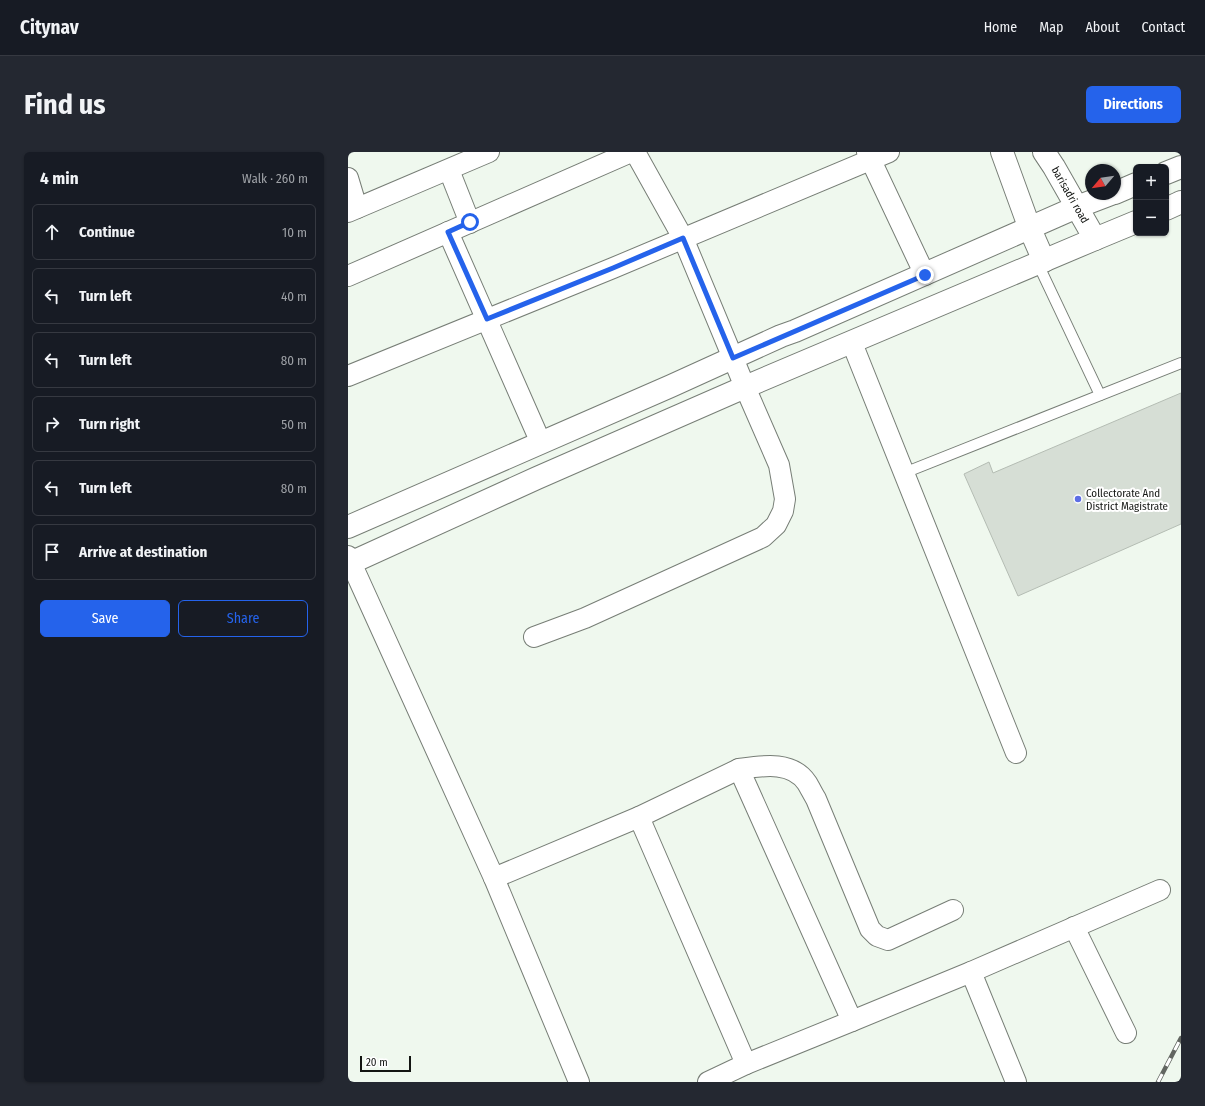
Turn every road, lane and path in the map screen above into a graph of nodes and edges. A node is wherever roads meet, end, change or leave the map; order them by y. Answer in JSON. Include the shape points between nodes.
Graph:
{"nodes":[{"id":1,"x":489,"y":152,"type":"edge"},
{"id":2,"x":631,"y":152,"type":"edge"},
{"id":3,"x":635,"y":152,"type":"edge"},
{"id":4,"x":889,"y":152,"type":"edge"},
{"id":5,"x":1002,"y":152,"type":"edge"},
{"id":6,"x":1044,"y":152,"type":"edge"},
{"id":7,"x":869,"y":156,"type":"edge"},
{"id":8,"x":460,"y":161,"type":"edge"},
{"id":9,"x":1181,"y":167,"type":"edge"},
{"id":10,"x":1169,"y":172,"type":"edge"},
{"id":11,"x":348,"y":178,"type":"edge"},
{"id":12,"x":1133,"y":185,"type":"edge"},
{"id":13,"x":1121,"y":190,"type":"edge"},
{"id":14,"x":1096,"y":200,"type":"edge"},
{"id":15,"x":1181,"y":202,"type":"edge"},
{"id":16,"x":1077,"y":208,"type":"junction"},
{"id":17,"x":1169,"y":208,"type":"edge"},
{"id":18,"x":353,"y":210,"type":"edge"},
{"id":19,"x":470,"y":222,"type":"junction"},
{"id":20,"x":1133,"y":223,"type":"edge"},
{"id":21,"x":1030,"y":229,"type":"junction"},
{"id":22,"x":448,"y":232,"type":"junction"},
{"id":23,"x":683,"y":238,"type":"junction"},
{"id":24,"x":1096,"y":239,"type":"junction"},
{"id":25,"x":1041,"y":262,"type":"junction"},
{"id":26,"x":925,"y":275,"type":"junction"},
{"id":27,"x":348,"y":276,"type":"edge"},
{"id":28,"x":487,"y":319,"type":"junction"},
{"id":29,"x":852,"y":343,"type":"junction"},
{"id":30,"x":733,"y":358,"type":"junction"},
{"id":31,"x":1181,"y":362,"type":"edge"},
{"id":32,"x":348,"y":376,"type":"edge"},
{"id":33,"x":745,"y":387,"type":"junction"},
{"id":34,"x":1100,"y":394,"type":"junction"},
{"id":35,"x":541,"y":443,"type":"junction"},
{"id":36,"x":904,"y":473,"type":"junction"},
{"id":37,"x":348,"y":527,"type":"edge"},
{"id":38,"x":349,"y":561,"type":"edge"},
{"id":39,"x":534,"y":637,"type":"dead end"},
{"id":40,"x":1016,"y":753,"type":"dead end"},
{"id":41,"x":739,"y":769,"type":"junction"},
{"id":42,"x":639,"y":817,"type":"junction"},
{"id":43,"x":494,"y":878,"type":"junction"},
{"id":44,"x":1160,"y":890,"type":"dead end"},
{"id":45,"x":953,"y":910,"type":"dead end"},
{"id":46,"x":1074,"y":927,"type":"junction"},
{"id":47,"x":971,"y":972,"type":"junction"},
{"id":48,"x":852,"y":1022,"type":"junction"},
{"id":49,"x":1126,"y":1033,"type":"dead end"},
{"id":50,"x":746,"y":1064,"type":"junction"},
{"id":51,"x":579,"y":1082,"type":"edge"},
{"id":52,"x":708,"y":1082,"type":"edge"},
{"id":53,"x":1016,"y":1082,"type":"edge"}],
"edges":[{"from":1,"to":8,"type":"street"},
{"from":2,"to":19,"type":"street"},
{"from":3,"to":23,"type":"street"},
{"from":4,"to":7,"type":"street"},
{"from":5,"to":21,"type":"main road"},
{"from":6,"to":16,"type":"main road","name":"barisadri road"},
{"from":7,"to":23,"type":"street"},
{"from":7,"to":26,"type":"street"},
{"from":8,"to":18,"type":"street"},
{"from":8,"to":19,"type":"street"},
{"from":9,"to":10,"type":"main road"},
{"from":11,"to":18,"type":"street"},
{"from":12,"to":13,"type":"main road"},
{"from":14,"to":16,"type":"main road"},
{"from":15,"to":17,"type":"main road"},
{"from":16,"to":21,"type":"main road"},
{"from":16,"to":24,"type":"main road","name":"barisadri road"},
{"from":19,"to":22,"type":"street"},
{"from":20,"to":24,"type":"main road"},
{"from":21,"to":25,"type":"main road"},
{"from":21,"to":26,"type":"main road"},
{"from":22,"to":27,"type":"street"},
{"from":22,"to":28,"type":"street"},
{"from":23,"to":28,"type":"street"},
{"from":23,"to":30,"type":"street"},
{"from":24,"to":25,"type":"main road"},
{"from":25,"to":29,"type":"main road"},
{"from":25,"to":34,"type":"lane"},
{"from":26,"to":30,"type":"main road"},
{"from":28,"to":32,"type":"street"},
{"from":28,"to":35,"type":"street"},
{"from":29,"to":33,"type":"main road"},
{"from":29,"to":36,"type":"street"},
{"from":30,"to":33,"type":"street"},
{"from":30,"to":35,"type":"main road"},
{"from":31,"to":34,"type":"lane"},
{"from":33,"to":38,"type":"main road"},
{"from":33,"to":39,"type":"street","via":[[779,465],[785,499],[783,511],[776,525],[764,537],[585,618]]},
{"from":34,"to":36,"type":"lane"},
{"from":35,"to":37,"type":"main road"},
{"from":36,"to":40,"type":"street"},
{"from":38,"to":43,"type":"street"},
{"from":41,"to":42,"type":"street"},
{"from":41,"to":45,"type":"street","via":[[768,765],[783,767],[806,781],[870,929],[877,936],[888,940]]},
{"from":41,"to":48,"type":"street"},
{"from":42,"to":43,"type":"street"},
{"from":42,"to":50,"type":"street"},
{"from":43,"to":51,"type":"street"},
{"from":44,"to":46,"type":"street"},
{"from":46,"to":47,"type":"street"},
{"from":46,"to":49,"type":"street"},
{"from":47,"to":48,"type":"street"},
{"from":47,"to":53,"type":"street"},
{"from":48,"to":50,"type":"street"},
{"from":50,"to":52,"type":"street"}]}
